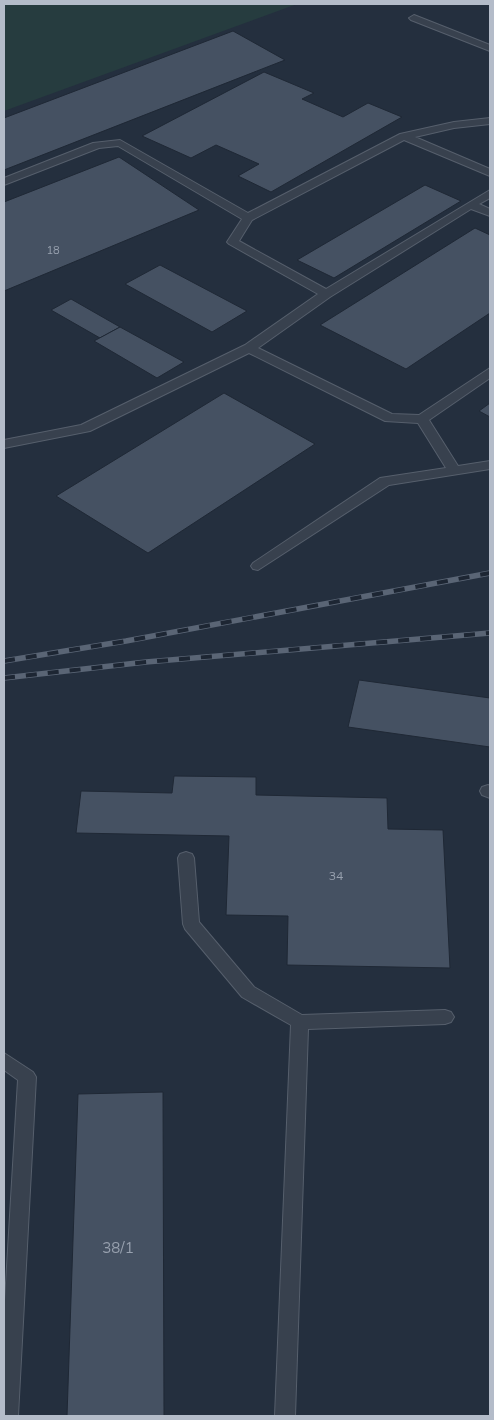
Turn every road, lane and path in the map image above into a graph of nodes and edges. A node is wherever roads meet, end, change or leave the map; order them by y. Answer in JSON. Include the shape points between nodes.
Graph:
{"nodes":[{"id":1,"x":414,"y":18,"type":"dead end"},
{"id":2,"x":490,"y":48,"type":"edge"},
{"id":3,"x":490,"y":121,"type":"edge"},
{"id":4,"x":404,"y":136,"type":"junction"},
{"id":5,"x":490,"y":173,"type":"edge"},
{"id":6,"x":4,"y":182,"type":"edge"},
{"id":7,"x":490,"y":193,"type":"edge"},
{"id":8,"x":471,"y":204,"type":"junction"},
{"id":9,"x":490,"y":213,"type":"edge"},
{"id":10,"x":248,"y":218,"type":"junction"},
{"id":11,"x":326,"y":294,"type":"junction"},
{"id":12,"x":249,"y":348,"type":"junction"},
{"id":13,"x":490,"y":372,"type":"edge"},
{"id":14,"x":422,"y":419,"type":"junction"},
{"id":15,"x":4,"y":444,"type":"edge"},
{"id":16,"x":490,"y":465,"type":"edge"},
{"id":17,"x":454,"y":471,"type":"junction"},
{"id":18,"x":258,"y":566,"type":"dead end"},
{"id":19,"x":186,"y":858,"type":"dead end"},
{"id":20,"x":445,"y":1017,"type":"dead end"},
{"id":21,"x":300,"y":1022,"type":"junction"},
{"id":22,"x":4,"y":1060,"type":"edge"},
{"id":23,"x":8,"y":1416,"type":"edge"},
{"id":24,"x":285,"y":1416,"type":"edge"}],
"edges":[{"from":1,"to":2,"type":"lane"},
{"from":3,"to":4,"type":"lane","via":[[454,124]]},
{"from":4,"to":5,"type":"lane"},
{"from":4,"to":10,"type":"lane"},
{"from":6,"to":10,"type":"lane","via":[[97,145],[120,143]]},
{"from":7,"to":8,"type":"lane"},
{"from":8,"to":9,"type":"lane"},
{"from":8,"to":11,"type":"lane"},
{"from":10,"to":11,"type":"lane","via":[[233,242]]},
{"from":11,"to":12,"type":"lane"},
{"from":12,"to":14,"type":"lane","via":[[390,418]]},
{"from":12,"to":15,"type":"lane","via":[[85,428]]},
{"from":13,"to":14,"type":"lane"},
{"from":14,"to":17,"type":"lane"},
{"from":16,"to":17,"type":"lane"},
{"from":17,"to":18,"type":"lane","via":[[385,481]]},
{"from":19,"to":21,"type":"lane","via":[[191,924],[248,992]]},
{"from":20,"to":21,"type":"lane"},
{"from":21,"to":24,"type":"lane"},
{"from":22,"to":23,"type":"lane","via":[[27,1077]]}]}
